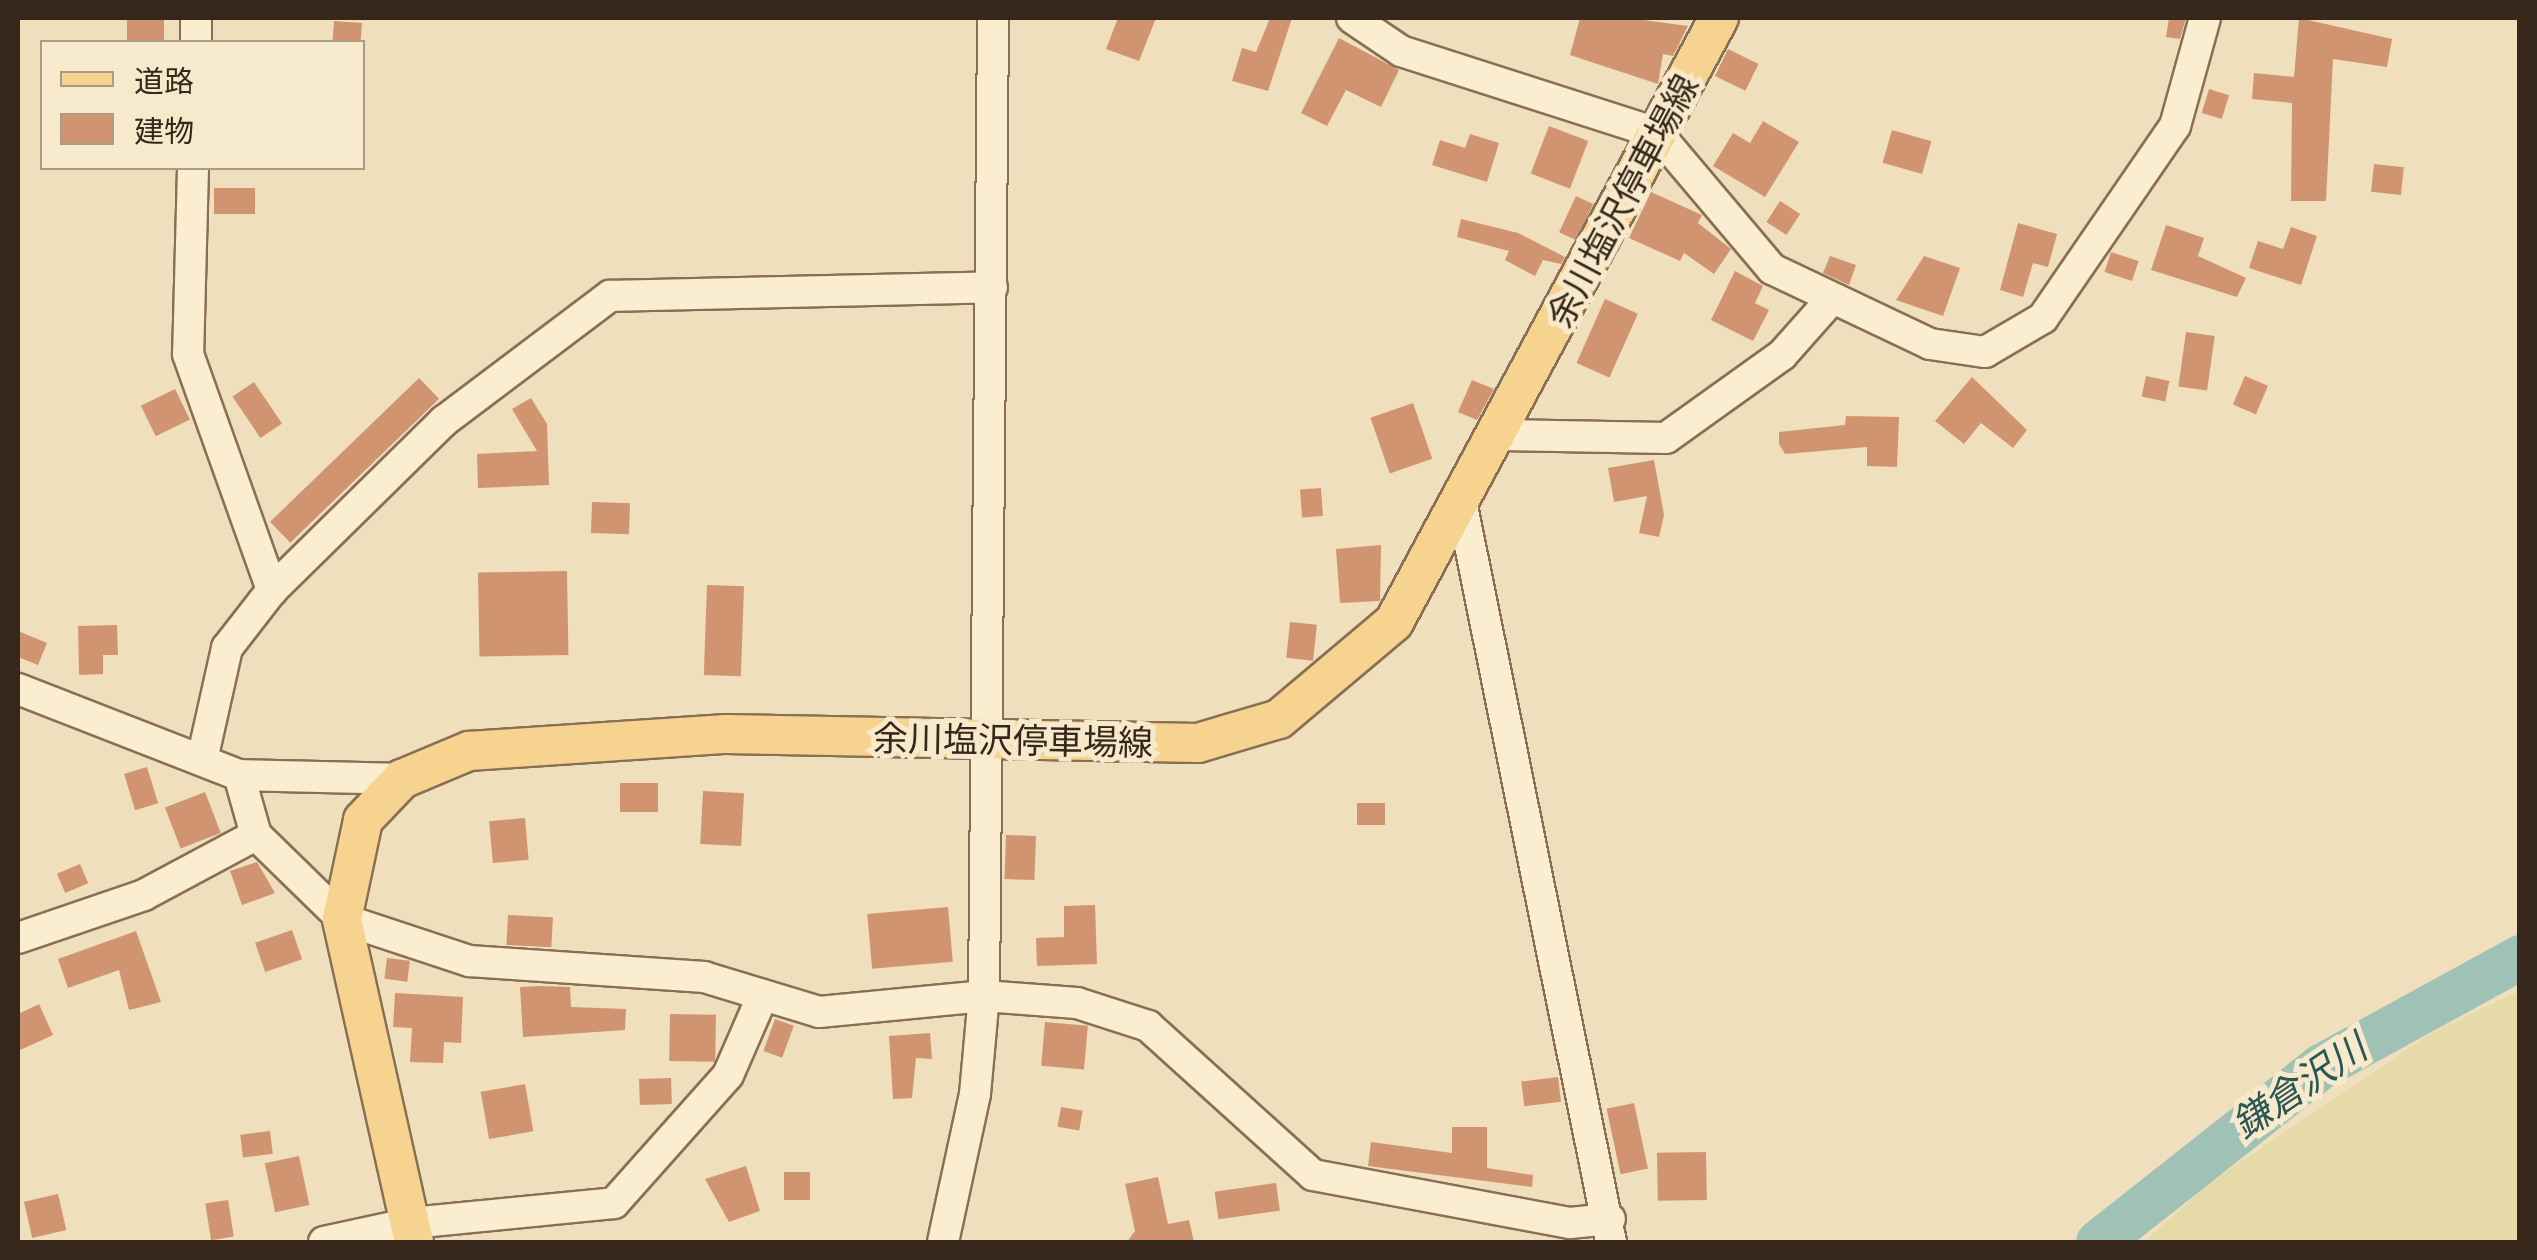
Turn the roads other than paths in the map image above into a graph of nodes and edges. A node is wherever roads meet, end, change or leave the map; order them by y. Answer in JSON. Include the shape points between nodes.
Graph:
{"nodes":[{"id":1,"x":992,"y":18,"type":"edge"},
{"id":2,"x":1352,"y":18,"type":"edge"},
{"id":3,"x":1719,"y":18,"type":"edge"},
{"id":4,"x":2205,"y":18,"type":"edge"},
{"id":5,"x":1657,"y":133,"type":"junction"},
{"id":6,"x":193,"y":170,"type":"edge"},
{"id":7,"x":992,"y":288,"type":"junction"},
{"id":8,"x":1830,"y":302,"type":"junction"},
{"id":9,"x":1501,"y":435,"type":"junction"},
{"id":10,"x":1462,"y":506,"type":"junction"},
{"id":11,"x":272,"y":590,"type":"junction"},
{"id":12,"x":18,"y":690,"type":"edge"},
{"id":13,"x":988,"y":745,"type":"junction"},
{"id":14,"x":202,"y":760,"type":"junction"},
{"id":15,"x":238,"y":776,"type":"junction"},
{"id":16,"x":402,"y":778,"type":"junction"},
{"id":17,"x":256,"y":835,"type":"junction"},
{"id":18,"x":342,"y":919,"type":"junction"},
{"id":19,"x":18,"y":938,"type":"edge"},
{"id":20,"x":763,"y":994,"type":"junction"},
{"id":21,"x":984,"y":996,"type":"junction"},
{"id":22,"x":1610,"y":1231,"type":"edge"},
{"id":23,"x":412,"y":1233,"type":"edge"},
{"id":24,"x":324,"y":1242,"type":"edge"},
{"id":25,"x":943,"y":1242,"type":"edge"}],
"edges":[{"from":1,"to":7,"type":"street"},
{"from":2,"to":5,"type":"street","via":[[1401,51]]},
{"from":3,"to":5,"type":"main road","name":"余川塩沢停車場線"},
{"from":4,"to":8,"type":"street","via":[[2176,126],[2043,318],[1985,352],[1930,344]]},
{"from":5,"to":8,"type":"street","via":[[1772,269]]},
{"from":5,"to":9,"type":"main road","name":"余川塩沢停車場線"},
{"from":6,"to":11,"type":"street","via":[[188,354]]},
{"from":7,"to":11,"type":"street","via":[[610,296],[444,422]]},
{"from":7,"to":13,"type":"street"},
{"from":8,"to":9,"type":"street","via":[[1782,355],[1666,438]]},
{"from":9,"to":10,"type":"main road","name":"余川塩沢停車場線"},
{"from":10,"to":13,"type":"main road","name":"余川塩沢停車場線","via":[[1394,622],[1279,719],[1198,742]]},
{"from":10,"to":22,"type":"street"},
{"from":11,"to":14,"type":"street","via":[[227,648]]},
{"from":12,"to":14,"type":"street"},
{"from":13,"to":16,"type":"main road","name":"余川塩沢停車場線","via":[[726,734],[469,751]]},
{"from":13,"to":21,"type":"street"},
{"from":14,"to":15,"type":"street"},
{"from":15,"to":16,"type":"street"},
{"from":15,"to":17,"type":"street"},
{"from":16,"to":18,"type":"main road","name":"余川塩沢停車場線","via":[[363,820]]},
{"from":17,"to":18,"type":"street"},
{"from":17,"to":19,"type":"street","via":[[144,895]]},
{"from":18,"to":20,"type":"street","via":[[470,961],[704,977]]},
{"from":18,"to":23,"type":"main road","name":"余川塩沢停車場線"},
{"from":20,"to":21,"type":"street","via":[[820,1012]]},
{"from":20,"to":23,"type":"street","via":[[728,1075],[614,1203]]},
{"from":21,"to":22,"type":"street","via":[[1077,1004],[1148,1026],[1312,1175]]},
{"from":21,"to":25,"type":"street","via":[[975,1094]]},
{"from":23,"to":24,"type":"street"}]}
